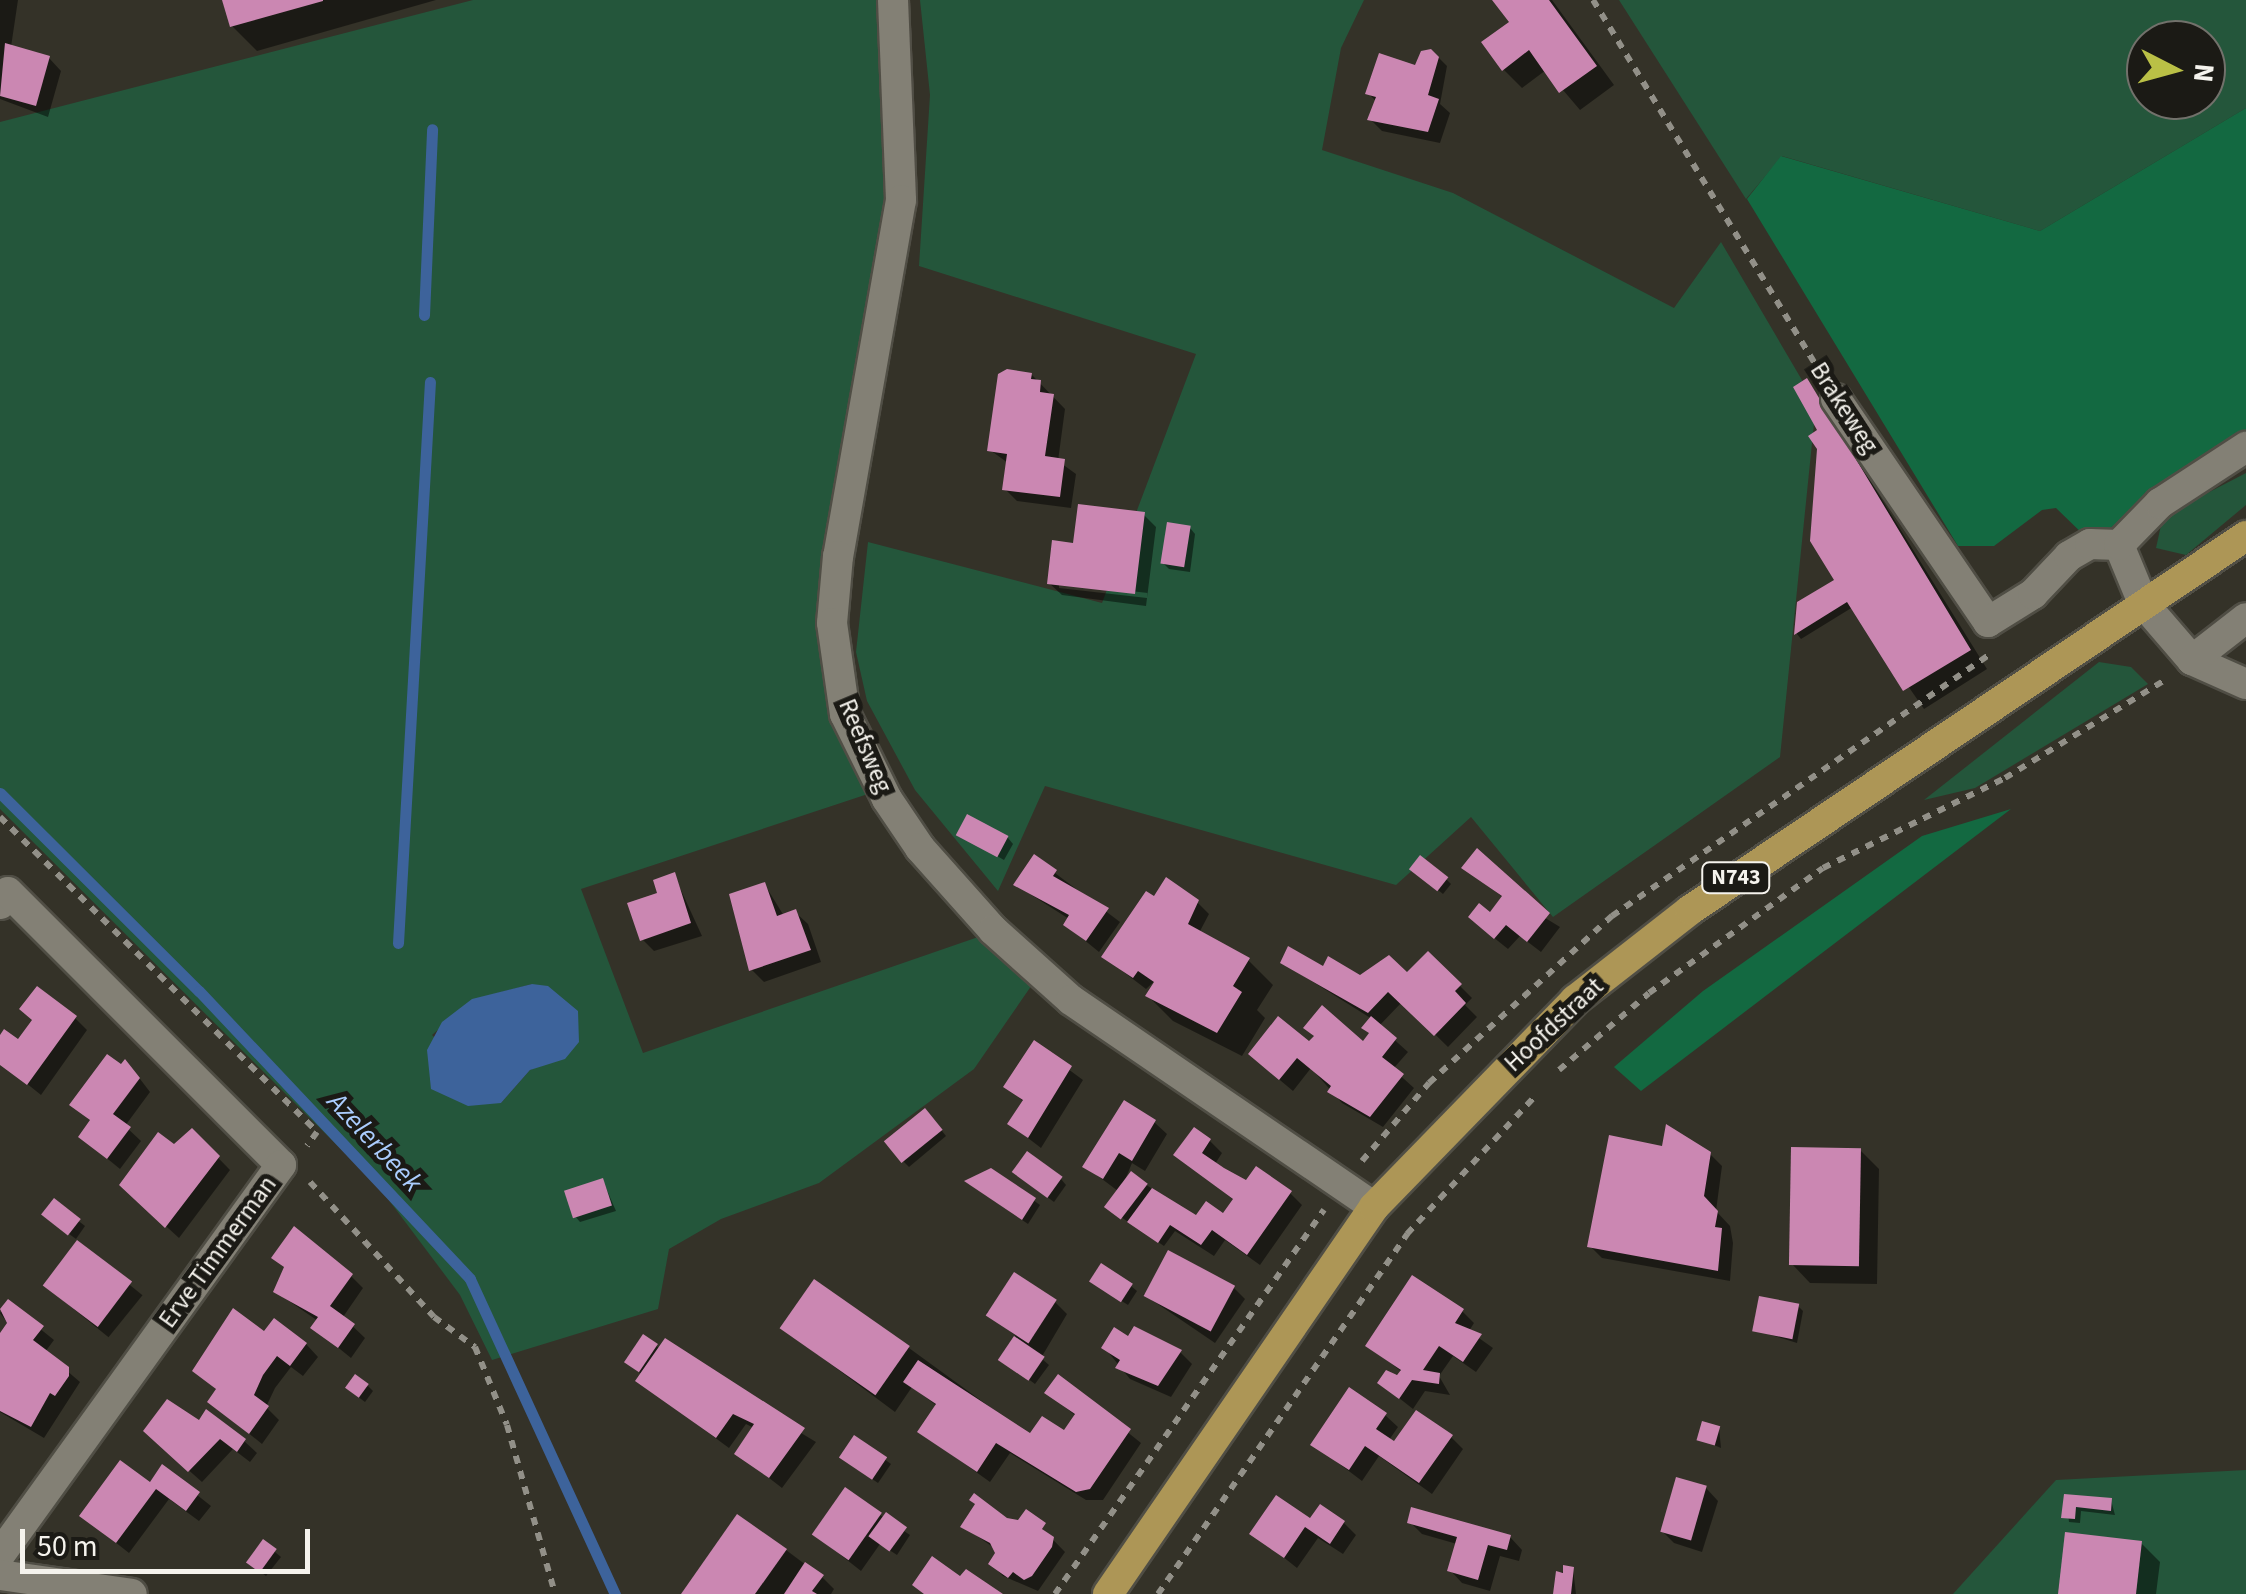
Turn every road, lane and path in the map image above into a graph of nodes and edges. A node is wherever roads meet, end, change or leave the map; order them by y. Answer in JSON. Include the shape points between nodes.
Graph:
{"nodes":[{"id":1,"x":893,"y":0,"type":"edge"},
{"id":2,"x":1593,"y":0,"type":"edge"},
{"id":3,"x":1836,"y":399,"type":"joint"},
{"id":4,"x":2246,"y":447,"type":"edge"},
{"id":5,"x":2246,"y":521,"type":"edge"},
{"id":6,"x":2246,"y":536,"type":"edge"},
{"id":7,"x":2119,"y":545,"type":"junction"},
{"id":8,"x":2207,"y":558,"type":"junction"},
{"id":9,"x":2142,"y":603,"type":"junction"},
{"id":10,"x":2246,"y":618,"type":"edge"},
{"id":11,"x":2192,"y":660,"type":"junction"},
{"id":12,"x":2246,"y":684,"type":"edge"},
{"id":13,"x":0,"y":817,"type":"edge"},
{"id":14,"x":3,"y":894,"type":"edge"},
{"id":15,"x":315,"y":1160,"type":"dead end"},
{"id":16,"x":306,"y":1176,"type":"dead end"},
{"id":17,"x":1374,"y":1208,"type":"junction"},
{"id":18,"x":0,"y":1555,"type":"edge"},
{"id":19,"x":0,"y":1574,"type":"edge"},
{"id":20,"x":132,"y":1594,"type":"edge"},
{"id":21,"x":554,"y":1594,"type":"edge"},
{"id":22,"x":1108,"y":1594,"type":"edge"},
{"id":23,"x":1158,"y":1594,"type":"edge"}],
"edges":[{"from":1,"to":17,"type":"street","name":"Reefsweg","via":[[901,200],[838,556],[832,622],[845,714],[920,848],[994,930],[1071,1000]]},
{"from":2,"to":3,"type":"path","name":"Brakeweg"},
{"from":3,"to":7,"type":"street","name":"Brakeweg","via":[[1988,622],[2033,594],[2069,556],[2090,544]]},
{"from":4,"to":7,"type":"street","via":[[2160,502]]},
{"from":5,"to":8,"type":"main road","number":"N743"},
{"from":6,"to":8,"type":"main road","number":"N743"},
{"from":7,"to":9,"type":"street"},
{"from":8,"to":9,"type":"main road","number":"N743"},
{"from":9,"to":11,"type":"street"},
{"from":9,"to":17,"type":"main road","name":"Hoofdstraat","number":"N743","via":[[1690,910],[1576,1000]]},
{"from":10,"to":11,"type":"street"},
{"from":11,"to":12,"type":"street"},
{"from":11,"to":23,"type":"path","name":"Hoofdstraat","via":[[2005,778],[1822,868],[1649,992],[1558,1072],[1407,1234]]},
{"from":13,"to":15,"type":"path","via":[[316,1132],[308,1146]]},
{"from":14,"to":18,"type":"street","name":"Erve Timmerman","via":[[281,1165]]},
{"from":16,"to":21,"type":"path","via":[[434,1318],[475,1348],[508,1425]]},
{"from":17,"to":22,"type":"main road","name":"Hoofdstraat","number":"N743"},
{"from":19,"to":20,"type":"street"}]}
